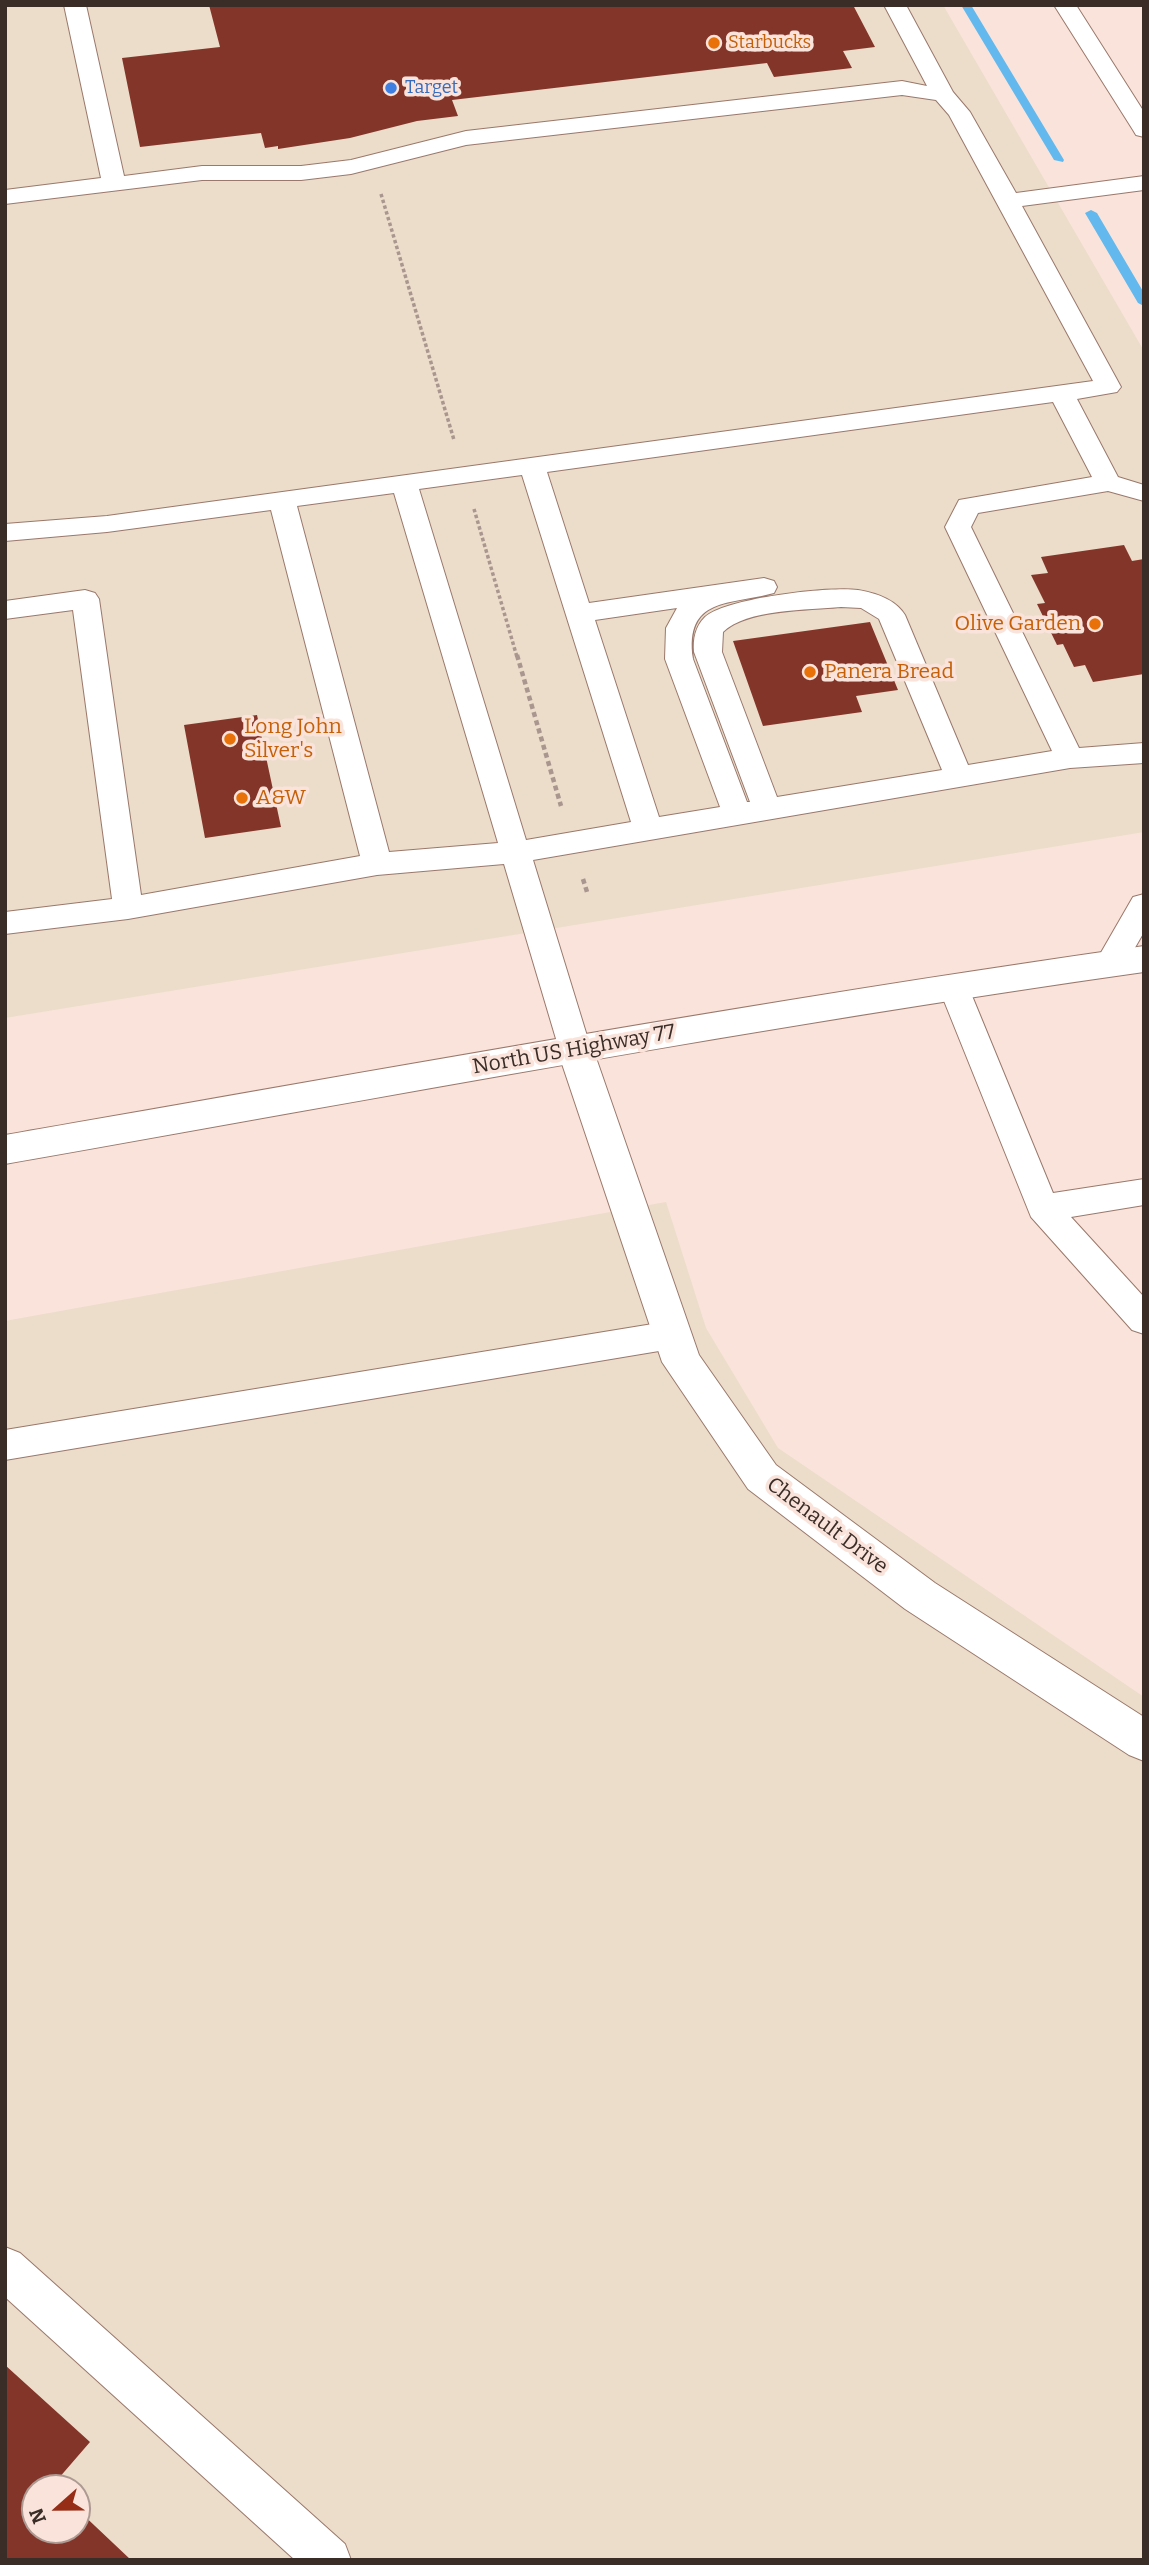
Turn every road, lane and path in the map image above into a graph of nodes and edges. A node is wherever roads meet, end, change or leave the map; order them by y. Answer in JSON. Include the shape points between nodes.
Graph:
{"nodes":[{"id":1,"x":75,"y":5,"type":"edge"},
{"id":2,"x":895,"y":5,"type":"edge"},
{"id":3,"x":1065,"y":5,"type":"edge"},
{"id":4,"x":943,"y":95,"type":"junction"},
{"id":5,"x":1144,"y":130,"type":"edge"},
{"id":6,"x":372,"y":163,"type":"junction"},
{"id":7,"x":1144,"y":183,"type":"edge"},
{"id":8,"x":114,"y":184,"type":"junction"},
{"id":9,"x":5,"y":197,"type":"edge"},
{"id":10,"x":1009,"y":202,"type":"junction"},
{"id":11,"x":1061,"y":393,"type":"junction"},
{"id":12,"x":532,"y":466,"type":"junction"},
{"id":13,"x":464,"y":475,"type":"junction"},
{"id":14,"x":404,"y":483,"type":"junction"},
{"id":15,"x":1108,"y":484,"type":"junction"},
{"id":16,"x":1144,"y":493,"type":"edge"},
{"id":17,"x":282,"y":500,"type":"junction"},
{"id":18,"x":5,"y":533,"type":"edge"},
{"id":19,"x":724,"y":593,"type":"junction"},
{"id":20,"x":5,"y":610,"type":"edge"},
{"id":21,"x":580,"y":613,"type":"junction"},
{"id":22,"x":891,"y":615,"type":"junction"},
{"id":23,"x":1144,"y":753,"type":"edge"},
{"id":24,"x":1070,"y":758,"type":"junction"},
{"id":25,"x":959,"y":777,"type":"junction"},
{"id":26,"x":766,"y":809,"type":"junction"},
{"id":27,"x":737,"y":814,"type":"junction"},
{"id":28,"x":648,"y":829,"type":"junction"},
{"id":29,"x":572,"y":842,"type":"junction"},
{"id":30,"x":518,"y":852,"type":"junction"},
{"id":31,"x":377,"y":864,"type":"junction"},
{"id":32,"x":587,"y":892,"type":"dead end"},
{"id":33,"x":1144,"y":905,"type":"edge"},
{"id":34,"x":128,"y":908,"type":"junction"},
{"id":35,"x":5,"y":923,"type":"edge"},
{"id":36,"x":1127,"y":961,"type":"edge"},
{"id":37,"x":953,"y":986,"type":"junction"},
{"id":38,"x":575,"y":1049,"type":"junction"},
{"id":39,"x":5,"y":1150,"type":"edge"},
{"id":40,"x":1144,"y":1192,"type":"edge"},
{"id":41,"x":1043,"y":1208,"type":"junction"},
{"id":42,"x":1144,"y":1320,"type":"edge"},
{"id":43,"x":671,"y":1335,"type":"junction"},
{"id":44,"x":5,"y":1445,"type":"edge"},
{"id":45,"x":1144,"y":1741,"type":"edge"},
{"id":46,"x":5,"y":2268,"type":"edge"},
{"id":47,"x":328,"y":2560,"type":"edge"}],
"edges":[{"from":1,"to":8,"type":"lane"},
{"from":2,"to":4,"type":"lane"},
{"from":3,"to":5,"type":"lane"},
{"from":4,"to":6,"type":"lane","via":[[902,88],[466,138]]},
{"from":4,"to":10,"type":"lane","via":[[958,112]]},
{"from":6,"to":8,"type":"lane","via":[[301,173],[221,172]]},
{"from":6,"to":13,"type":"path"},
{"from":7,"to":10,"type":"lane"},
{"from":8,"to":9,"type":"lane"},
{"from":10,"to":11,"type":"lane","via":[[1108,387]]},
{"from":11,"to":12,"type":"lane"},
{"from":11,"to":15,"type":"lane"},
{"from":12,"to":13,"type":"lane"},
{"from":12,"to":21,"type":"lane"},
{"from":13,"to":14,"type":"lane"},
{"from":13,"to":29,"type":"path"},
{"from":14,"to":17,"type":"lane"},
{"from":14,"to":30,"type":"lane"},
{"from":15,"to":16,"type":"lane"},
{"from":15,"to":24,"type":"lane","via":[[968,506],[958,527]]},
{"from":17,"to":18,"type":"lane"},
{"from":17,"to":31,"type":"lane"},
{"from":19,"to":21,"type":"lane"},
{"from":19,"to":22,"type":"lane","via":[[845,577],[881,592]]},
{"from":19,"to":27,"type":"lane","via":[[695,606],[683,619],[677,644]]},
{"from":20,"to":34,"type":"lane","via":[[85,599]]},
{"from":21,"to":28,"type":"lane"},
{"from":22,"to":25,"type":"lane"},
{"from":22,"to":26,"type":"lane","via":[[870,601],[841,598],[732,614],[710,631],[708,652]]},
{"from":23,"to":24,"type":"lane"},
{"from":24,"to":25,"type":"lane"},
{"from":25,"to":26,"type":"lane"},
{"from":26,"to":27,"type":"lane"},
{"from":27,"to":28,"type":"lane"},
{"from":28,"to":29,"type":"lane"},
{"from":29,"to":30,"type":"lane"},
{"from":29,"to":32,"type":"path"},
{"from":30,"to":31,"type":"lane"},
{"from":30,"to":38,"type":"lane"},
{"from":31,"to":34,"type":"lane"},
{"from":33,"to":36,"type":"lane"},
{"from":34,"to":35,"type":"lane"},
{"from":36,"to":37,"type":"main road","name":"North US Highway 77"},
{"from":37,"to":38,"type":"main road","name":"North US Highway 77"},
{"from":37,"to":41,"type":"lane"},
{"from":38,"to":39,"type":"main road","name":"North US Highway 77"},
{"from":38,"to":43,"type":"main road","name":"Chenault Drive"},
{"from":40,"to":41,"type":"lane"},
{"from":41,"to":42,"type":"lane"},
{"from":43,"to":44,"type":"lane"},
{"from":43,"to":45,"type":"main road","name":"Chenault Drive","via":[[682,1362],[762,1477],[919,1596]]},
{"from":46,"to":47,"type":"lane"}]}
